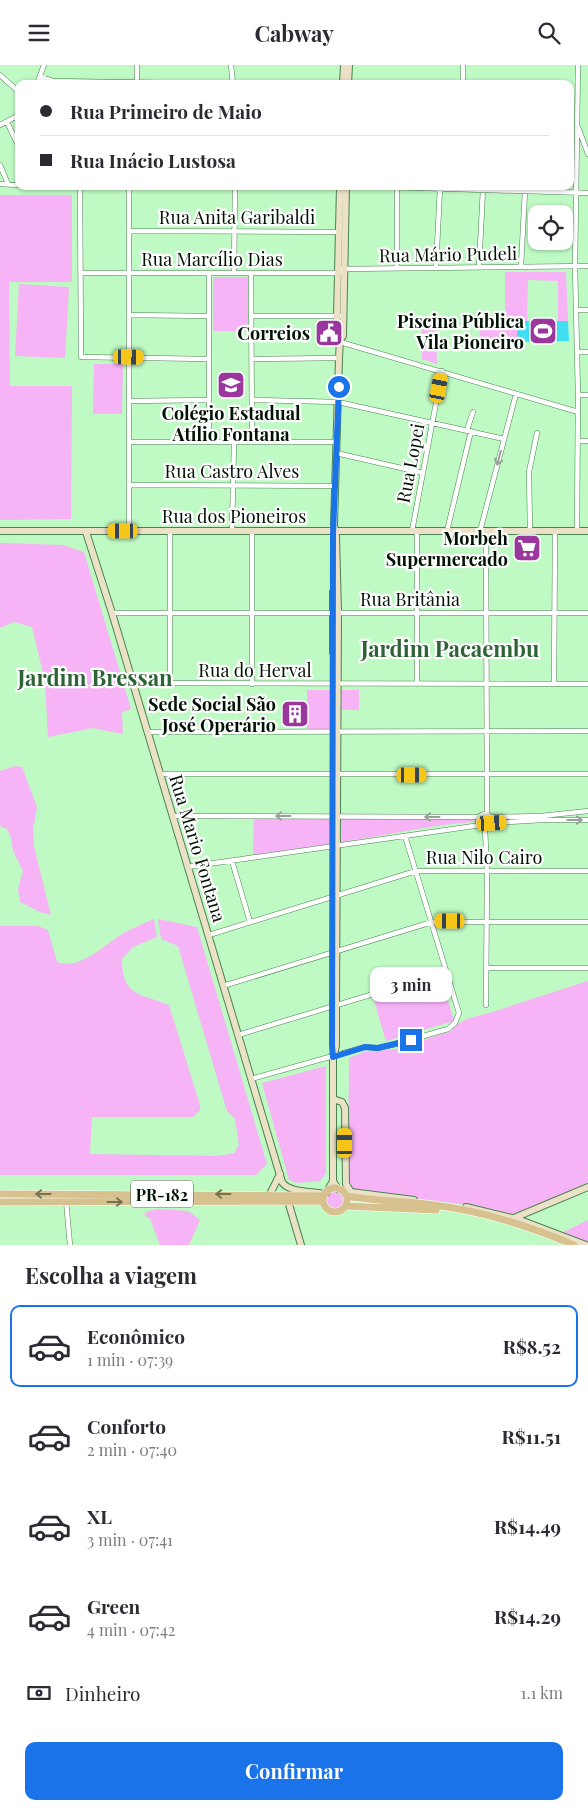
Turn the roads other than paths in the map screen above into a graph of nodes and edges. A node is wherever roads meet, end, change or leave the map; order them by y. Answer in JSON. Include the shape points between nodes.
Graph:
{"nodes":[{"id":1,"x":44,"y":65,"type":"edge"},
{"id":2,"x":138,"y":65,"type":"edge"},
{"id":3,"x":232,"y":65,"type":"edge"},
{"id":4,"x":344,"y":65,"type":"edge"},
{"id":5,"x":349,"y":65,"type":"edge"},
{"id":6,"x":463,"y":65,"type":"edge"},
{"id":7,"x":578,"y":65,"type":"edge"},
{"id":8,"x":0,"y":75,"type":"edge"},
{"id":9,"x":40,"y":77,"type":"junction"},
{"id":10,"x":39,"y":80,"type":"edge"},
{"id":11,"x":50,"y":80,"type":"edge"},
{"id":12,"x":137,"y":80,"type":"edge"},
{"id":13,"x":233,"y":80,"type":"edge"},
{"id":14,"x":343,"y":80,"type":"edge"},
{"id":15,"x":348,"y":80,"type":"edge"},
{"id":16,"x":463,"y":80,"type":"edge"},
{"id":17,"x":15,"y":88,"type":"edge"},
{"id":18,"x":574,"y":102,"type":"edge"},
{"id":19,"x":578,"y":102,"type":"junction"},
{"id":20,"x":15,"y":117,"type":"edge"},
{"id":21,"x":7,"y":121,"type":"junction"},
{"id":22,"x":0,"y":125,"type":"edge"},
{"id":23,"x":578,"y":125,"type":"junction"},
{"id":24,"x":15,"y":138,"type":"edge"},
{"id":25,"x":574,"y":146,"type":"edge"},
{"id":26,"x":577,"y":146,"type":"junction"},
{"id":27,"x":588,"y":154,"type":"edge"},
{"id":28,"x":0,"y":165,"type":"edge"},
{"id":29,"x":0,"y":184,"type":"edge"},
{"id":30,"x":8,"y":184,"type":"junction"},
{"id":31,"x":15,"y":185,"type":"edge"},
{"id":32,"x":80,"y":190,"type":"edge"},
{"id":33,"x":129,"y":190,"type":"edge"},
{"id":34,"x":235,"y":190,"type":"edge"},
{"id":35,"x":343,"y":190,"type":"edge"},
{"id":36,"x":397,"y":190,"type":"edge"},
{"id":37,"x":440,"y":190,"type":"edge"},
{"id":38,"x":483,"y":190,"type":"edge"},
{"id":39,"x":504,"y":190,"type":"edge"},
{"id":40,"x":526,"y":191,"type":"junction"},
{"id":41,"x":576,"y":192,"type":"junction"},
{"id":42,"x":588,"y":193,"type":"edge"},
{"id":43,"x":129,"y":231,"type":"junction"},
{"id":44,"x":234,"y":231,"type":"junction"},
{"id":45,"x":342,"y":232,"type":"junction"},
{"id":46,"x":575,"y":266,"type":"junction"},
{"id":47,"x":588,"y":266,"type":"edge"},
{"id":48,"x":436,"y":267,"type":"junction"},
{"id":49,"x":480,"y":267,"type":"junction"},
{"id":50,"x":521,"y":267,"type":"junction"},
{"id":51,"x":396,"y":268,"type":"junction"},
{"id":52,"x":342,"y":271,"type":"junction"},
{"id":53,"x":81,"y":273,"type":"junction"},
{"id":54,"x":129,"y":273,"type":"junction"},
{"id":55,"x":208,"y":273,"type":"junction"},
{"id":56,"x":234,"y":273,"type":"junction"},
{"id":57,"x":251,"y":273,"type":"junction"},
{"id":58,"x":576,"y":310,"type":"junction"},
{"id":59,"x":588,"y":310,"type":"edge"},
{"id":60,"x":129,"y":315,"type":"junction"},
{"id":61,"x":209,"y":316,"type":"junction"},
{"id":62,"x":251,"y":316,"type":"junction"},
{"id":63,"x":340,"y":316,"type":"junction"},
{"id":64,"x":340,"y":341,"type":"junction"},
{"id":65,"x":577,"y":352,"type":"junction"},
{"id":66,"x":588,"y":352,"type":"edge"},
{"id":67,"x":129,"y":357,"type":"junction"},
{"id":68,"x":339,"y":358,"type":"junction"},
{"id":69,"x":209,"y":359,"type":"junction"},
{"id":70,"x":252,"y":359,"type":"junction"},
{"id":71,"x":442,"y":371,"type":"junction"},
{"id":72,"x":516,"y":394,"type":"junction"},
{"id":73,"x":578,"y":395,"type":"junction"},
{"id":74,"x":588,"y":395,"type":"edge"},
{"id":75,"x":129,"y":401,"type":"junction"},
{"id":76,"x":209,"y":401,"type":"junction"},
{"id":77,"x":252,"y":401,"type":"junction"},
{"id":78,"x":338,"y":401,"type":"junction"},
{"id":79,"x":473,"y":412,"type":"dead end"},
{"id":80,"x":578,"y":412,"type":"junction"},
{"id":81,"x":432,"y":423,"type":"junction"},
{"id":82,"x":469,"y":431,"type":"junction"},
{"id":83,"x":537,"y":433,"type":"dead end"},
{"id":84,"x":504,"y":439,"type":"junction"},
{"id":85,"x":578,"y":441,"type":"junction"},
{"id":86,"x":588,"y":441,"type":"edge"},
{"id":87,"x":129,"y":442,"type":"junction"},
{"id":88,"x":209,"y":442,"type":"junction"},
{"id":89,"x":234,"y":442,"type":"junction"},
{"id":90,"x":252,"y":442,"type":"junction"},
{"id":91,"x":336,"y":442,"type":"junction"},
{"id":92,"x":336,"y":453,"type":"junction"},
{"id":93,"x":423,"y":473,"type":"junction"},
{"id":94,"x":129,"y":485,"type":"junction"},
{"id":95,"x":234,"y":485,"type":"junction"},
{"id":96,"x":335,"y":486,"type":"junction"},
{"id":97,"x":0,"y":531,"type":"edge"},
{"id":98,"x":86,"y":531,"type":"junction"},
{"id":99,"x":129,"y":531,"type":"junction"},
{"id":100,"x":170,"y":531,"type":"junction"},
{"id":101,"x":232,"y":531,"type":"junction"},
{"id":102,"x":252,"y":531,"type":"junction"},
{"id":103,"x":334,"y":531,"type":"junction"},
{"id":104,"x":414,"y":531,"type":"junction"},
{"id":105,"x":447,"y":531,"type":"junction"},
{"id":106,"x":483,"y":531,"type":"junction"},
{"id":107,"x":530,"y":531,"type":"junction"},
{"id":108,"x":555,"y":531,"type":"junction"},
{"id":109,"x":577,"y":531,"type":"junction"},
{"id":110,"x":588,"y":531,"type":"edge"},
{"id":111,"x":417,"y":612,"type":"junction"},
{"id":112,"x":112,"y":613,"type":"junction"},
{"id":113,"x":170,"y":613,"type":"junction"},
{"id":114,"x":252,"y":613,"type":"junction"},
{"id":115,"x":335,"y":613,"type":"junction"},
{"id":116,"x":486,"y":613,"type":"junction"},
{"id":117,"x":555,"y":613,"type":"junction"},
{"id":118,"x":588,"y":613,"type":"edge"},
{"id":119,"x":132,"y":683,"type":"junction"},
{"id":120,"x":170,"y":683,"type":"junction"},
{"id":121,"x":252,"y":684,"type":"junction"},
{"id":122,"x":336,"y":684,"type":"junction"},
{"id":123,"x":417,"y":684,"type":"junction"},
{"id":124,"x":487,"y":684,"type":"junction"},
{"id":125,"x":554,"y":684,"type":"junction"},
{"id":126,"x":588,"y":685,"type":"edge"},
{"id":127,"x":487,"y":731,"type":"junction"},
{"id":128,"x":588,"y":731,"type":"edge"},
{"id":129,"x":147,"y":732,"type":"junction"},
{"id":130,"x":335,"y":732,"type":"junction"},
{"id":131,"x":160,"y":774,"type":"junction"},
{"id":132,"x":487,"y":774,"type":"junction"},
{"id":133,"x":588,"y":774,"type":"edge"},
{"id":134,"x":335,"y":775,"type":"junction"},
{"id":135,"x":588,"y":811,"type":"edge"},
{"id":136,"x":172,"y":816,"type":"junction"},
{"id":137,"x":488,"y":816,"type":"junction"},
{"id":138,"x":334,"y":817,"type":"junction"},
{"id":139,"x":481,"y":817,"type":"junction"},
{"id":140,"x":542,"y":818,"type":"junction"},
{"id":141,"x":588,"y":820,"type":"edge"},
{"id":142,"x":492,"y":823,"type":"junction"},
{"id":143,"x":483,"y":826,"type":"junction"},
{"id":144,"x":405,"y":836,"type":"junction"},
{"id":145,"x":334,"y":846,"type":"junction"},
{"id":146,"x":232,"y":861,"type":"junction"},
{"id":147,"x":187,"y":867,"type":"junction"},
{"id":148,"x":416,"y":871,"type":"junction"},
{"id":149,"x":487,"y":871,"type":"junction"},
{"id":150,"x":588,"y":871,"type":"edge"},
{"id":151,"x":334,"y":897,"type":"junction"},
{"id":152,"x":432,"y":921,"type":"junction"},
{"id":153,"x":487,"y":921,"type":"junction"},
{"id":154,"x":250,"y":922,"type":"junction"},
{"id":155,"x":588,"y":922,"type":"edge"},
{"id":156,"x":209,"y":935,"type":"junction"},
{"id":157,"x":334,"y":952,"type":"junction"},
{"id":158,"x":487,"y":968,"type":"junction"},
{"id":159,"x":588,"y":968,"type":"edge"},
{"id":160,"x":446,"y":972,"type":"junction"},
{"id":161,"x":223,"y":986,"type":"junction"},
{"id":162,"x":486,"y":1005,"type":"dead end"},
{"id":163,"x":334,"y":1006,"type":"junction"},
{"id":164,"x":238,"y":1035,"type":"junction"},
{"id":165,"x":333,"y":1057,"type":"junction"},
{"id":166,"x":252,"y":1079,"type":"junction"},
{"id":167,"x":333,"y":1099,"type":"junction"},
{"id":168,"x":280,"y":1174,"type":"junction"},
{"id":169,"x":333,"y":1181,"type":"junction"},
{"id":170,"x":587,"y":1188,"type":"edge"},
{"id":171,"x":338,"y":1189,"type":"junction"},
{"id":172,"x":0,"y":1194,"type":"edge"},
{"id":173,"x":270,"y":1195,"type":"junction"},
{"id":174,"x":325,"y":1195,"type":"junction"},
{"id":175,"x":346,"y":1196,"type":"junction"},
{"id":176,"x":66,"y":1198,"type":"junction"},
{"id":177,"x":244,"y":1198,"type":"junction"},
{"id":178,"x":288,"y":1201,"type":"junction"},
{"id":179,"x":0,"y":1202,"type":"edge"},
{"id":180,"x":346,"y":1206,"type":"junction"},
{"id":181,"x":478,"y":1212,"type":"junction"},
{"id":182,"x":514,"y":1219,"type":"junction"},
{"id":183,"x":70,"y":1245,"type":"edge"},
{"id":184,"x":301,"y":1245,"type":"edge"},
{"id":185,"x":564,"y":1245,"type":"edge"},
{"id":186,"x":574,"y":1245,"type":"edge"},
{"id":187,"x":586,"y":1245,"type":"edge"}],
"edges":[{"from":1,"to":9,"type":"street"},
{"from":2,"to":12,"type":"street"},
{"from":3,"to":13,"type":"street"},
{"from":4,"to":14,"type":"main road"},
{"from":5,"to":15,"type":"main road"},
{"from":6,"to":16,"type":"street"},
{"from":7,"to":19,"type":"street"},
{"from":8,"to":17,"type":"street"},
{"from":9,"to":10,"type":"street"},
{"from":9,"to":11,"type":"street"},
{"from":18,"to":19,"type":"street"},
{"from":19,"to":23,"type":"street"},
{"from":20,"to":21,"type":"street"},
{"from":21,"to":22,"type":"street"},
{"from":21,"to":24,"type":"street"},
{"from":23,"to":26,"type":"street"},
{"from":23,"to":27,"type":"street"},
{"from":25,"to":26,"type":"street"},
{"from":26,"to":41,"type":"street"},
{"from":28,"to":30,"type":"street"},
{"from":29,"to":30,"type":"street"},
{"from":30,"to":31,"type":"street"},
{"from":32,"to":53,"type":"street"},
{"from":33,"to":43,"type":"street"},
{"from":34,"to":44,"type":"street"},
{"from":35,"to":45,"type":"main road"},
{"from":36,"to":51,"type":"street"},
{"from":37,"to":48,"type":"street"},
{"from":38,"to":49,"type":"street"},
{"from":39,"to":40,"type":"street"},
{"from":40,"to":41,"type":"street"},
{"from":40,"to":50,"type":"street"},
{"from":41,"to":42,"type":"street"},
{"from":41,"to":46,"type":"street"},
{"from":43,"to":44,"type":"street","name":"Rua Anita Garibaldi"},
{"from":43,"to":54,"type":"street"},
{"from":44,"to":45,"type":"street","name":"Rua Anita Garibaldi"},
{"from":44,"to":56,"type":"street"},
{"from":45,"to":52,"type":"main road"},
{"from":46,"to":47,"type":"street","name":"Rua Mário Pudeli"},
{"from":46,"to":50,"type":"street","name":"Rua Mário Pudeli"},
{"from":46,"to":58,"type":"street"},
{"from":48,"to":49,"type":"street","name":"Rua Mário Pudeli"},
{"from":48,"to":51,"type":"street","name":"Rua Mário Pudeli"},
{"from":49,"to":50,"type":"street","name":"Rua Mário Pudeli"},
{"from":51,"to":52,"type":"street","name":"Rua Mário Pudeli"},
{"from":52,"to":57,"type":"street","name":"Rua Marcílio Dias"},
{"from":52,"to":63,"type":"main road"},
{"from":53,"to":54,"type":"street","name":"Rua Marcílio Dias"},
{"from":53,"to":67,"type":"street","via":[[81,357]]},
{"from":54,"to":55,"type":"street","name":"Rua Marcílio Dias"},
{"from":54,"to":60,"type":"street"},
{"from":55,"to":56,"type":"street","name":"Rua Marcílio Dias"},
{"from":55,"to":61,"type":"street"},
{"from":56,"to":57,"type":"street","name":"Rua Marcílio Dias"},
{"from":57,"to":62,"type":"street"},
{"from":58,"to":59,"type":"street"},
{"from":58,"to":65,"type":"street"},
{"from":60,"to":61,"type":"street"},
{"from":60,"to":67,"type":"street"},
{"from":61,"to":69,"type":"street"},
{"from":62,"to":63,"type":"street"},
{"from":62,"to":70,"type":"street"},
{"from":63,"to":64,"type":"main road","via":[[343,336]]},
{"from":64,"to":68,"type":"main road"},
{"from":64,"to":71,"type":"street"},
{"from":65,"to":66,"type":"street"},
{"from":65,"to":73,"type":"street"},
{"from":67,"to":69,"type":"street"},
{"from":67,"to":75,"type":"street"},
{"from":68,"to":70,"type":"street"},
{"from":68,"to":78,"type":"main road"},
{"from":69,"to":76,"type":"street"},
{"from":70,"to":77,"type":"street"},
{"from":71,"to":72,"type":"street"},
{"from":71,"to":81,"type":"street","name":"Rua Lopei"},
{"from":72,"to":80,"type":"street"},
{"from":72,"to":84,"type":"street"},
{"from":73,"to":74,"type":"street"},
{"from":73,"to":80,"type":"street"},
{"from":75,"to":76,"type":"street"},
{"from":75,"to":87,"type":"street"},
{"from":76,"to":88,"type":"street"},
{"from":77,"to":78,"type":"street"},
{"from":77,"to":90,"type":"street"},
{"from":78,"to":81,"type":"street"},
{"from":78,"to":91,"type":"main road"},
{"from":79,"to":82,"type":"street"},
{"from":80,"to":85,"type":"street"},
{"from":81,"to":82,"type":"street"},
{"from":81,"to":93,"type":"street","name":"Rua Lopei"},
{"from":82,"to":84,"type":"street"},
{"from":82,"to":105,"type":"street"},
{"from":83,"to":107,"type":"street","via":[[529,472]]},
{"from":84,"to":106,"type":"street","one_way":true},
{"from":85,"to":86,"type":"street"},
{"from":85,"to":109,"type":"street"},
{"from":87,"to":88,"type":"street"},
{"from":87,"to":94,"type":"street"},
{"from":88,"to":89,"type":"street"},
{"from":89,"to":90,"type":"street"},
{"from":89,"to":95,"type":"street"},
{"from":90,"to":91,"type":"street"},
{"from":91,"to":92,"type":"main road"},
{"from":92,"to":93,"type":"street"},
{"from":92,"to":96,"type":"main road"},
{"from":93,"to":104,"type":"street","name":"Rua Lopei"},
{"from":94,"to":95,"type":"street","name":"Rua Castro Alves"},
{"from":94,"to":99,"type":"street"},
{"from":95,"to":96,"type":"street","name":"Rua Castro Alves"},
{"from":95,"to":101,"type":"street"},
{"from":96,"to":103,"type":"main road"},
{"from":97,"to":98,"type":"main road","name":"Rua dos Pioneiros"},
{"from":98,"to":99,"type":"main road","name":"Rua dos Pioneiros"},
{"from":98,"to":112,"type":"main road","name":"Rua Mario Fontana"},
{"from":99,"to":100,"type":"main road","name":"Rua dos Pioneiros"},
{"from":100,"to":101,"type":"main road","name":"Rua dos Pioneiros"},
{"from":100,"to":113,"type":"street"},
{"from":101,"to":102,"type":"main road","name":"Rua dos Pioneiros"},
{"from":102,"to":103,"type":"main road","name":"Rua dos Pioneiros"},
{"from":102,"to":114,"type":"street"},
{"from":103,"to":104,"type":"main road","name":"Rua dos Pioneiros"},
{"from":103,"to":115,"type":"main road"},
{"from":104,"to":105,"type":"main road","name":"Rua dos Pioneiros"},
{"from":104,"to":111,"type":"street","name":"Rua Lopei"},
{"from":105,"to":106,"type":"main road","name":"Rua dos Pioneiros"},
{"from":106,"to":107,"type":"main road","name":"Rua dos Pioneiros"},
{"from":106,"to":116,"type":"street"},
{"from":107,"to":108,"type":"main road","name":"Rua dos Pioneiros"},
{"from":108,"to":109,"type":"main road","name":"Rua dos Pioneiros"},
{"from":108,"to":117,"type":"street"},
{"from":109,"to":110,"type":"main road","name":"Rua dos Pioneiros"},
{"from":111,"to":115,"type":"street","name":"Rua Britânia"},
{"from":111,"to":116,"type":"street","name":"Rua Britânia"},
{"from":111,"to":123,"type":"street","name":"Rua Lopei"},
{"from":112,"to":113,"type":"street","name":"Rua Britânia"},
{"from":112,"to":119,"type":"main road","name":"Rua Mario Fontana"},
{"from":113,"to":114,"type":"street","name":"Rua Britânia"},
{"from":113,"to":120,"type":"street"},
{"from":114,"to":115,"type":"street","name":"Rua Britânia"},
{"from":114,"to":121,"type":"street"},
{"from":115,"to":122,"type":"main road"},
{"from":116,"to":117,"type":"street","name":"Rua Britânia"},
{"from":116,"to":124,"type":"street"},
{"from":117,"to":118,"type":"street","name":"Rua Britânia"},
{"from":117,"to":125,"type":"street"},
{"from":119,"to":120,"type":"street","name":"Rua do Herval"},
{"from":119,"to":129,"type":"main road","name":"Rua Mario Fontana"},
{"from":120,"to":121,"type":"street","name":"Rua do Herval"},
{"from":121,"to":122,"type":"street","name":"Rua do Herval"},
{"from":122,"to":123,"type":"street","name":"Rua do Herval"},
{"from":122,"to":130,"type":"main road"},
{"from":123,"to":124,"type":"street","name":"Rua do Herval"},
{"from":124,"to":125,"type":"street","name":"Rua do Herval"},
{"from":124,"to":127,"type":"street"},
{"from":125,"to":126,"type":"street","name":"Rua do Herval"},
{"from":127,"to":128,"type":"street"},
{"from":127,"to":130,"type":"street"},
{"from":127,"to":132,"type":"street"},
{"from":129,"to":130,"type":"street"},
{"from":129,"to":131,"type":"main road","name":"Rua Mario Fontana"},
{"from":130,"to":134,"type":"main road"},
{"from":131,"to":134,"type":"street"},
{"from":131,"to":136,"type":"main road","name":"Rua Mario Fontana"},
{"from":132,"to":133,"type":"street"},
{"from":132,"to":134,"type":"street"},
{"from":132,"to":137,"type":"street"},
{"from":134,"to":138,"type":"main road"},
{"from":135,"to":140,"type":"street"},
{"from":138,"to":136,"type":"street","one_way":true},
{"from":136,"to":147,"type":"main road","name":"Rua Mario Fontana"},
{"from":137,"to":139,"type":"street"},
{"from":137,"to":140,"type":"street"},
{"from":137,"to":142,"type":"street"},
{"from":139,"to":138,"type":"street","one_way":true},
{"from":138,"to":145,"type":"main road"},
{"from":139,"to":143,"type":"street","via":[[479,820]]},
{"from":140,"to":141,"type":"street","one_way":true},
{"from":140,"to":142,"type":"street"},
{"from":142,"to":143,"type":"street"},
{"from":143,"to":144,"type":"street"},
{"from":143,"to":149,"type":"street"},
{"from":144,"to":145,"type":"street"},
{"from":144,"to":148,"type":"street"},
{"from":145,"to":146,"type":"street"},
{"from":145,"to":151,"type":"main road"},
{"from":146,"to":147,"type":"street"},
{"from":146,"to":154,"type":"street"},
{"from":147,"to":156,"type":"main road","name":"Rua Mario Fontana"},
{"from":148,"to":149,"type":"street","name":"Rua Nilo Cairo"},
{"from":148,"to":151,"type":"street","name":"Rua Nilo Cairo"},
{"from":148,"to":152,"type":"street"},
{"from":149,"to":150,"type":"street","name":"Rua Nilo Cairo"},
{"from":149,"to":153,"type":"street"},
{"from":151,"to":154,"type":"street","name":"Rua Nilo Cairo"},
{"from":151,"to":157,"type":"main road"},
{"from":152,"to":153,"type":"street"},
{"from":152,"to":157,"type":"street"},
{"from":152,"to":160,"type":"street"},
{"from":153,"to":155,"type":"street"},
{"from":153,"to":158,"type":"street"},
{"from":154,"to":156,"type":"street","name":"Rua Nilo Cairo"},
{"from":156,"to":161,"type":"main road","name":"Rua Mario Fontana"},
{"from":157,"to":161,"type":"street"},
{"from":157,"to":163,"type":"main road"},
{"from":158,"to":159,"type":"street"},
{"from":158,"to":162,"type":"street"},
{"from":160,"to":163,"type":"street"},
{"from":160,"to":165,"type":"street","via":[[459,1013],[448,1029]]},
{"from":161,"to":164,"type":"main road","name":"Rua Mario Fontana"},
{"from":163,"to":164,"type":"street"},
{"from":163,"to":165,"type":"main road","via":[[336,1046]]},
{"from":164,"to":166,"type":"main road","name":"Rua Mario Fontana"},
{"from":165,"to":166,"type":"street"},
{"from":165,"to":167,"type":"main road"},
{"from":166,"to":168,"type":"main road","name":"Rua Mario Fontana"},
{"from":167,"to":169,"type":"main road"},
{"from":167,"to":182,"type":"main road","via":[[342,1102],[345,1108],[346,1184],[351,1192],[479,1209]]},
{"from":168,"to":173,"type":"main road"},
{"from":168,"to":174,"type":"main road","via":[[286,1187]]},
{"from":169,"to":171,"type":"main road"},
{"from":169,"to":174,"type":"main road"},
{"from":170,"to":182,"type":"main road"},
{"from":171,"to":174,"type":"main road","number":"PR-182"},
{"from":171,"to":175,"type":"main road"},
{"from":176,"to":172,"type":"main road","number":"PR-182","one_way":true},
{"from":173,"to":174,"type":"main road","number":"PR-182"},
{"from":173,"to":177,"type":"main road","number":"PR-182"},
{"from":174,"to":178,"type":"main road","number":"PR-182"},
{"from":174,"to":180,"type":"main road","number":"PR-182","via":[[326,1209],[334,1212]]},
{"from":175,"to":180,"type":"main road"},
{"from":175,"to":181,"type":"main road"},
{"from":176,"to":177,"type":"main road","number":"PR-182"},
{"from":176,"to":179,"type":"main road","number":"PR-182"},
{"from":176,"to":183,"type":"street"},
{"from":177,"to":178,"type":"main road","number":"PR-182"},
{"from":178,"to":184,"type":"main road"},
{"from":180,"to":185,"type":"main road","number":"PR-182","via":[[436,1210],[478,1217]]},
{"from":181,"to":182,"type":"main road"},
{"from":181,"to":186,"type":"main road","via":[[536,1229]]},
{"from":182,"to":187,"type":"main road"}]}
